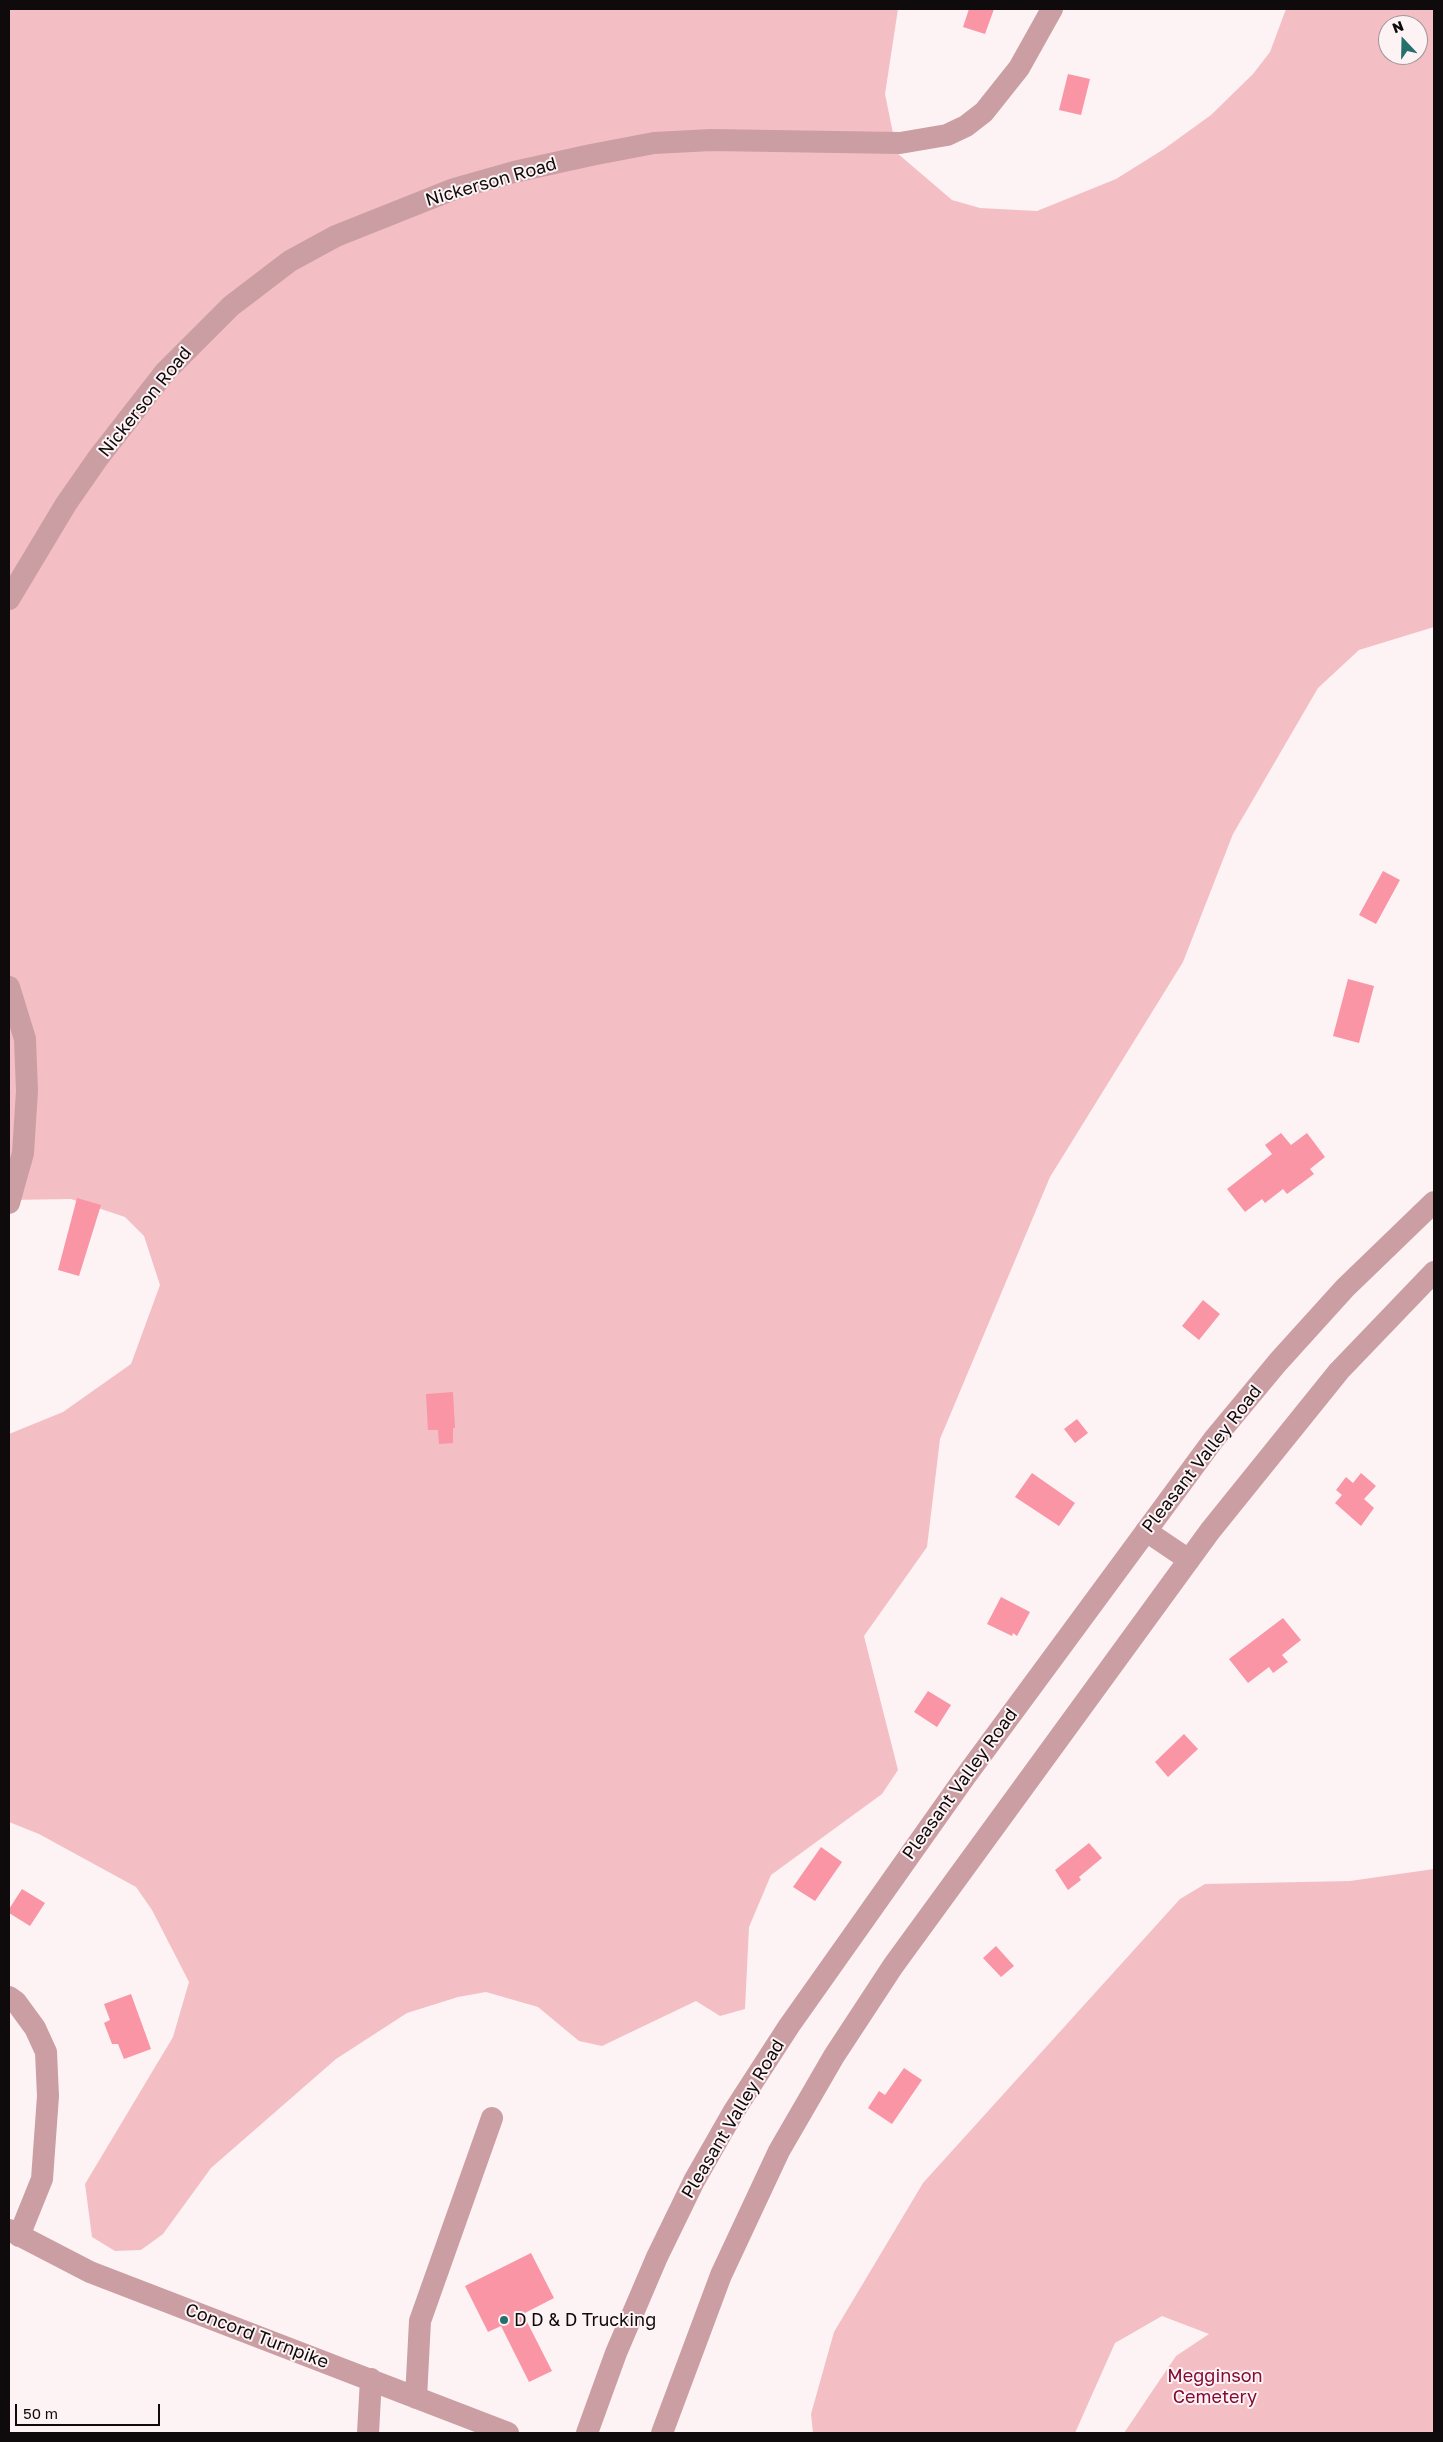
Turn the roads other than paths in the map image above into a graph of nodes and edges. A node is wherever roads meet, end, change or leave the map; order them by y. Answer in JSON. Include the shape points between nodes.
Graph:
{"nodes":[{"id":1,"x":1052,"y":9,"type":"edge"},
{"id":2,"x":9,"y":599,"type":"edge"},
{"id":3,"x":9,"y":987,"type":"edge"},
{"id":4,"x":1434,"y":1202,"type":"edge"},
{"id":5,"x":9,"y":1203,"type":"edge"},
{"id":6,"x":1434,"y":1272,"type":"edge"},
{"id":7,"x":1146,"y":1531,"type":"junction"},
{"id":8,"x":1189,"y":1560,"type":"junction"},
{"id":9,"x":9,"y":1997,"type":"edge"},
{"id":10,"x":492,"y":2118,"type":"dead end"},
{"id":11,"x":14,"y":2232,"type":"edge"},
{"id":12,"x":371,"y":2379,"type":"junction"},
{"id":13,"x":416,"y":2398,"type":"junction"},
{"id":14,"x":368,"y":2433,"type":"edge"},
{"id":15,"x":508,"y":2433,"type":"edge"},
{"id":16,"x":587,"y":2433,"type":"edge"},
{"id":17,"x":662,"y":2433,"type":"edge"}],
"edges":[{"from":1,"to":2,"type":"street","name":"Nickerson Road","via":[[1019,68],[984,112],[947,135],[900,143],[702,140],[654,143],[591,154],[454,189],[336,236],[290,261],[231,306],[165,372],[77,489]]},
{"from":3,"to":5,"type":"street","via":[[25,1039],[27,1091],[23,1153]]},
{"from":4,"to":7,"type":"street","name":"Pleasant Valley Road","via":[[1345,1288],[1278,1362],[1214,1439]]},
{"from":6,"to":8,"type":"street","via":[[1339,1371]]},
{"from":7,"to":8,"type":"street"},
{"from":7,"to":16,"type":"street","name":"Pleasant Valley Road","via":[[965,1777],[789,2026],[734,2111],[694,2181],[657,2257],[616,2353]]},
{"from":8,"to":17,"type":"street","via":[[893,1966],[834,2056],[779,2151],[749,2212],[721,2276]]},
{"from":9,"to":11,"type":"street","via":[[35,2028],[46,2052],[48,2088],[42,2179]]},
{"from":10,"to":13,"type":"street","via":[[420,2321]]},
{"from":11,"to":12,"type":"street","name":"Concord Turnpike","via":[[90,2272]]},
{"from":12,"to":13,"type":"street","name":"Concord Turnpike"},
{"from":12,"to":14,"type":"street"},
{"from":13,"to":15,"type":"street","name":"Concord Turnpike"}]}
